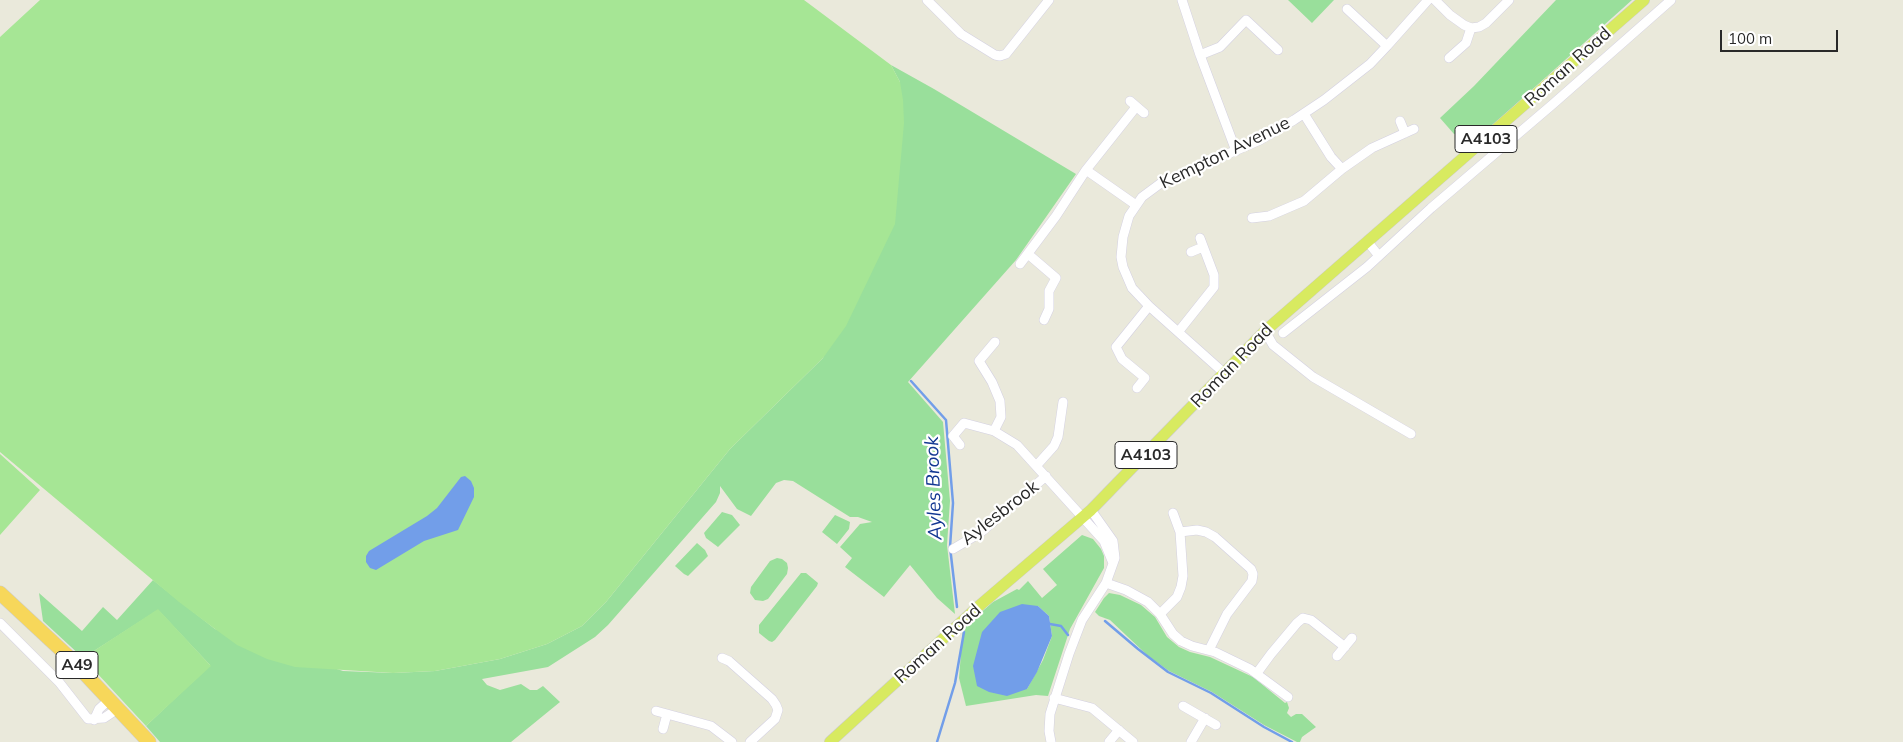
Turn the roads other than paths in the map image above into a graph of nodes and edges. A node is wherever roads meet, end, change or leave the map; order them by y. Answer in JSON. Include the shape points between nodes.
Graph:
{"nodes":[{"id":1,"x":927,"y":0,"type":"edge"},
{"id":2,"x":1049,"y":0,"type":"edge"},
{"id":3,"x":1182,"y":0,"type":"edge"},
{"id":4,"x":1428,"y":0,"type":"edge"},
{"id":5,"x":1435,"y":0,"type":"edge"},
{"id":6,"x":1509,"y":0,"type":"edge"},
{"id":7,"x":1644,"y":0,"type":"edge"},
{"id":8,"x":1671,"y":0,"type":"edge"},
{"id":9,"x":1347,"y":9,"type":"dead end"},
{"id":10,"x":1471,"y":28,"type":"junction"},
{"id":11,"x":1387,"y":46,"type":"junction"},
{"id":12,"x":1278,"y":50,"type":"dead end"},
{"id":13,"x":1200,"y":55,"type":"junction"},
{"id":14,"x":1449,"y":58,"type":"dead end"},
{"id":15,"x":1136,"y":107,"type":"dead end"},
{"id":16,"x":1304,"y":114,"type":"junction"},
{"id":17,"x":1400,"y":121,"type":"dead end"},
{"id":18,"x":1414,"y":129,"type":"dead end"},
{"id":19,"x":1405,"y":133,"type":"junction"},
{"id":20,"x":1236,"y":151,"type":"junction"},
{"id":21,"x":1342,"y":169,"type":"junction"},
{"id":22,"x":1086,"y":170,"type":"junction"},
{"id":23,"x":1136,"y":205,"type":"junction"},
{"id":24,"x":1252,"y":218,"type":"dead end"},
{"id":25,"x":1367,"y":241,"type":"junction"},
{"id":26,"x":1190,"y":252,"type":"dead end"},
{"id":27,"x":1028,"y":254,"type":"junction"},
{"id":28,"x":1379,"y":256,"type":"junction"},
{"id":29,"x":1020,"y":264,"type":"dead end"},
{"id":30,"x":1149,"y":306,"type":"junction"},
{"id":31,"x":1044,"y":320,"type":"dead end"},
{"id":32,"x":1179,"y":331,"type":"junction"},
{"id":33,"x":1265,"y":331,"type":"junction"},
{"id":34,"x":1282,"y":334,"type":"dead end"},
{"id":35,"x":995,"y":342,"type":"dead end"},
{"id":36,"x":1224,"y":373,"type":"junction"},
{"id":37,"x":1137,"y":388,"type":"dead end"},
{"id":38,"x":1063,"y":402,"type":"dead end"},
{"id":39,"x":994,"y":432,"type":"junction"},
{"id":40,"x":1411,"y":434,"type":"dead end"},
{"id":41,"x":960,"y":445,"type":"dead end"},
{"id":42,"x":1037,"y":465,"type":"junction"},
{"id":43,"x":1046,"y":476,"type":"junction"},
{"id":44,"x":1091,"y":510,"type":"junction"},
{"id":45,"x":1173,"y":513,"type":"dead end"},
{"id":46,"x":1082,"y":518,"type":"junction"},
{"id":47,"x":1180,"y":532,"type":"junction"},
{"id":48,"x":953,"y":549,"type":"dead end"},
{"id":49,"x":1113,"y":563,"type":"junction"},
{"id":50,"x":1106,"y":583,"type":"junction"},
{"id":51,"x":0,"y":593,"type":"edge"},
{"id":52,"x":1160,"y":614,"type":"junction"},
{"id":53,"x":0,"y":623,"type":"edge"},
{"id":54,"x":1352,"y":638,"type":"dead end"},
{"id":55,"x":1345,"y":647,"type":"junction"},
{"id":56,"x":1209,"y":650,"type":"junction"},
{"id":57,"x":1337,"y":656,"type":"dead end"},
{"id":58,"x":722,"y":658,"type":"dead end"},
{"id":59,"x":1257,"y":673,"type":"junction"},
{"id":60,"x":1288,"y":697,"type":"dead end"},
{"id":61,"x":1054,"y":698,"type":"junction"},
{"id":62,"x":114,"y":704,"type":"junction"},
{"id":63,"x":1184,"y":706,"type":"dead end"},
{"id":64,"x":656,"y":711,"type":"dead end"},
{"id":65,"x":667,"y":714,"type":"junction"},
{"id":66,"x":1205,"y":718,"type":"junction"},
{"id":67,"x":1216,"y":725,"type":"dead end"},
{"id":68,"x":663,"y":728,"type":"dead end"},
{"id":69,"x":1119,"y":730,"type":"junction"},
{"id":70,"x":149,"y":742,"type":"edge"},
{"id":71,"x":732,"y":742,"type":"edge"},
{"id":72,"x":750,"y":742,"type":"edge"},
{"id":73,"x":830,"y":742,"type":"edge"},
{"id":74,"x":1051,"y":742,"type":"edge"},
{"id":75,"x":1109,"y":742,"type":"edge"},
{"id":76,"x":1133,"y":742,"type":"edge"},
{"id":77,"x":1191,"y":742,"type":"edge"}],
"edges":[{"from":1,"to":2,"type":"street","via":[[961,34],[995,56],[1006,54]]},
{"from":3,"to":13,"type":"street"},
{"from":4,"to":11,"type":"street","name":"Kempton Avenue"},
{"from":5,"to":10,"type":"street","via":[[1450,15]]},
{"from":6,"to":10,"type":"street","via":[[1486,23]]},
{"from":7,"to":25,"type":"main road","name":"Roman Road","number":"A4103"},
{"from":8,"to":28,"type":"street","name":"Roman Road"},
{"from":9,"to":11,"type":"street"},
{"from":10,"to":14,"type":"street","via":[[1466,43]]},
{"from":11,"to":16,"type":"street","name":"Kempton Avenue","via":[[1350,80]]},
{"from":12,"to":13,"type":"street","via":[[1246,20],[1220,47]]},
{"from":13,"to":20,"type":"street"},
{"from":15,"to":22,"type":"street"},
{"from":16,"to":20,"type":"street","name":"Kempton Avenue"},
{"from":16,"to":21,"type":"street"},
{"from":17,"to":19,"type":"street"},
{"from":18,"to":19,"type":"street"},
{"from":19,"to":21,"type":"street","via":[[1372,148]]},
{"from":20,"to":23,"type":"street","name":"Kempton Avenue","via":[[1161,183]]},
{"from":21,"to":24,"type":"street","via":[[1304,201],[1269,216]]},
{"from":22,"to":23,"type":"street"},
{"from":22,"to":27,"type":"street"},
{"from":23,"to":30,"type":"street","name":"Kempton Avenue","via":[[1126,226],[1121,257],[1132,288]]},
{"from":25,"to":28,"type":"street"},
{"from":25,"to":33,"type":"main road","name":"Roman Road","number":"A4103"},
{"from":26,"to":32,"type":"street","via":[[1201,243],[1214,275],[1214,287]]},
{"from":27,"to":29,"type":"street"},
{"from":27,"to":31,"type":"street","via":[[1056,278],[1049,291],[1049,309]]},
{"from":28,"to":34,"type":"street","name":"Roman Road"},
{"from":30,"to":32,"type":"street","name":"Kempton Avenue"},
{"from":30,"to":37,"type":"street","via":[[1116,347],[1122,359],[1145,378]]},
{"from":32,"to":36,"type":"street","name":"Kempton Avenue"},
{"from":33,"to":36,"type":"main road","name":"Roman Road","number":"A4103"},
{"from":33,"to":40,"type":"street","via":[[1273,345],[1313,377]]},
{"from":35,"to":39,"type":"street","via":[[980,361],[1000,401],[1001,417]]},
{"from":36,"to":44,"type":"main road","name":"Roman Road","number":"A4103"},
{"from":38,"to":42,"type":"street","name":"Aylesbrook","via":[[1058,437]]},
{"from":39,"to":41,"type":"street","name":"Aylesbrook","via":[[964,423],[953,436]]},
{"from":39,"to":42,"type":"street","name":"Aylesbrook","via":[[1017,445]]},
{"from":42,"to":43,"type":"street","name":"Aylesbrook"},
{"from":43,"to":46,"type":"street","name":"Aylesbrook"},
{"from":43,"to":48,"type":"street","name":"Aylesbrook","via":[[980,533]]},
{"from":44,"to":46,"type":"main road","name":"Roman Road","number":"A4103"},
{"from":44,"to":49,"type":"street","via":[[1113,541],[1116,552]]},
{"from":45,"to":47,"type":"street"},
{"from":46,"to":49,"type":"street","name":"Aylesbrook","via":[[1104,541]]},
{"from":46,"to":73,"type":"main road","name":"Roman Road","number":"A4103","via":[[972,612]]},
{"from":47,"to":52,"type":"street","via":[[1181,587],[1177,597]]},
{"from":47,"to":56,"type":"street","via":[[1197,530],[1215,537],[1253,574],[1252,581],[1226,614]]},
{"from":49,"to":50,"type":"street"},
{"from":50,"to":52,"type":"street","via":[[1143,599]]},
{"from":50,"to":61,"type":"street","via":[[1076,634]]},
{"from":51,"to":62,"type":"highway","number":"A49"},
{"from":52,"to":56,"type":"street","via":[[1181,641]]},
{"from":53,"to":62,"type":"street","via":[[59,682],[88,719],[104,718]]},
{"from":54,"to":55,"type":"street"},
{"from":55,"to":57,"type":"street"},
{"from":55,"to":59,"type":"street","via":[[1311,620],[1303,618]]},
{"from":56,"to":59,"type":"street"},
{"from":58,"to":72,"type":"street","via":[[772,699],[778,710],[775,719]]},
{"from":59,"to":60,"type":"street"},
{"from":61,"to":69,"type":"street","via":[[1092,708]]},
{"from":61,"to":74,"type":"street","via":[[1048,722]]},
{"from":62,"to":70,"type":"highway","number":"A49"},
{"from":63,"to":66,"type":"street"},
{"from":64,"to":65,"type":"street"},
{"from":65,"to":68,"type":"street"},
{"from":65,"to":71,"type":"street","via":[[711,726]]},
{"from":66,"to":67,"type":"street"},
{"from":66,"to":77,"type":"street"},
{"from":69,"to":75,"type":"street"},
{"from":69,"to":76,"type":"street"}]}
